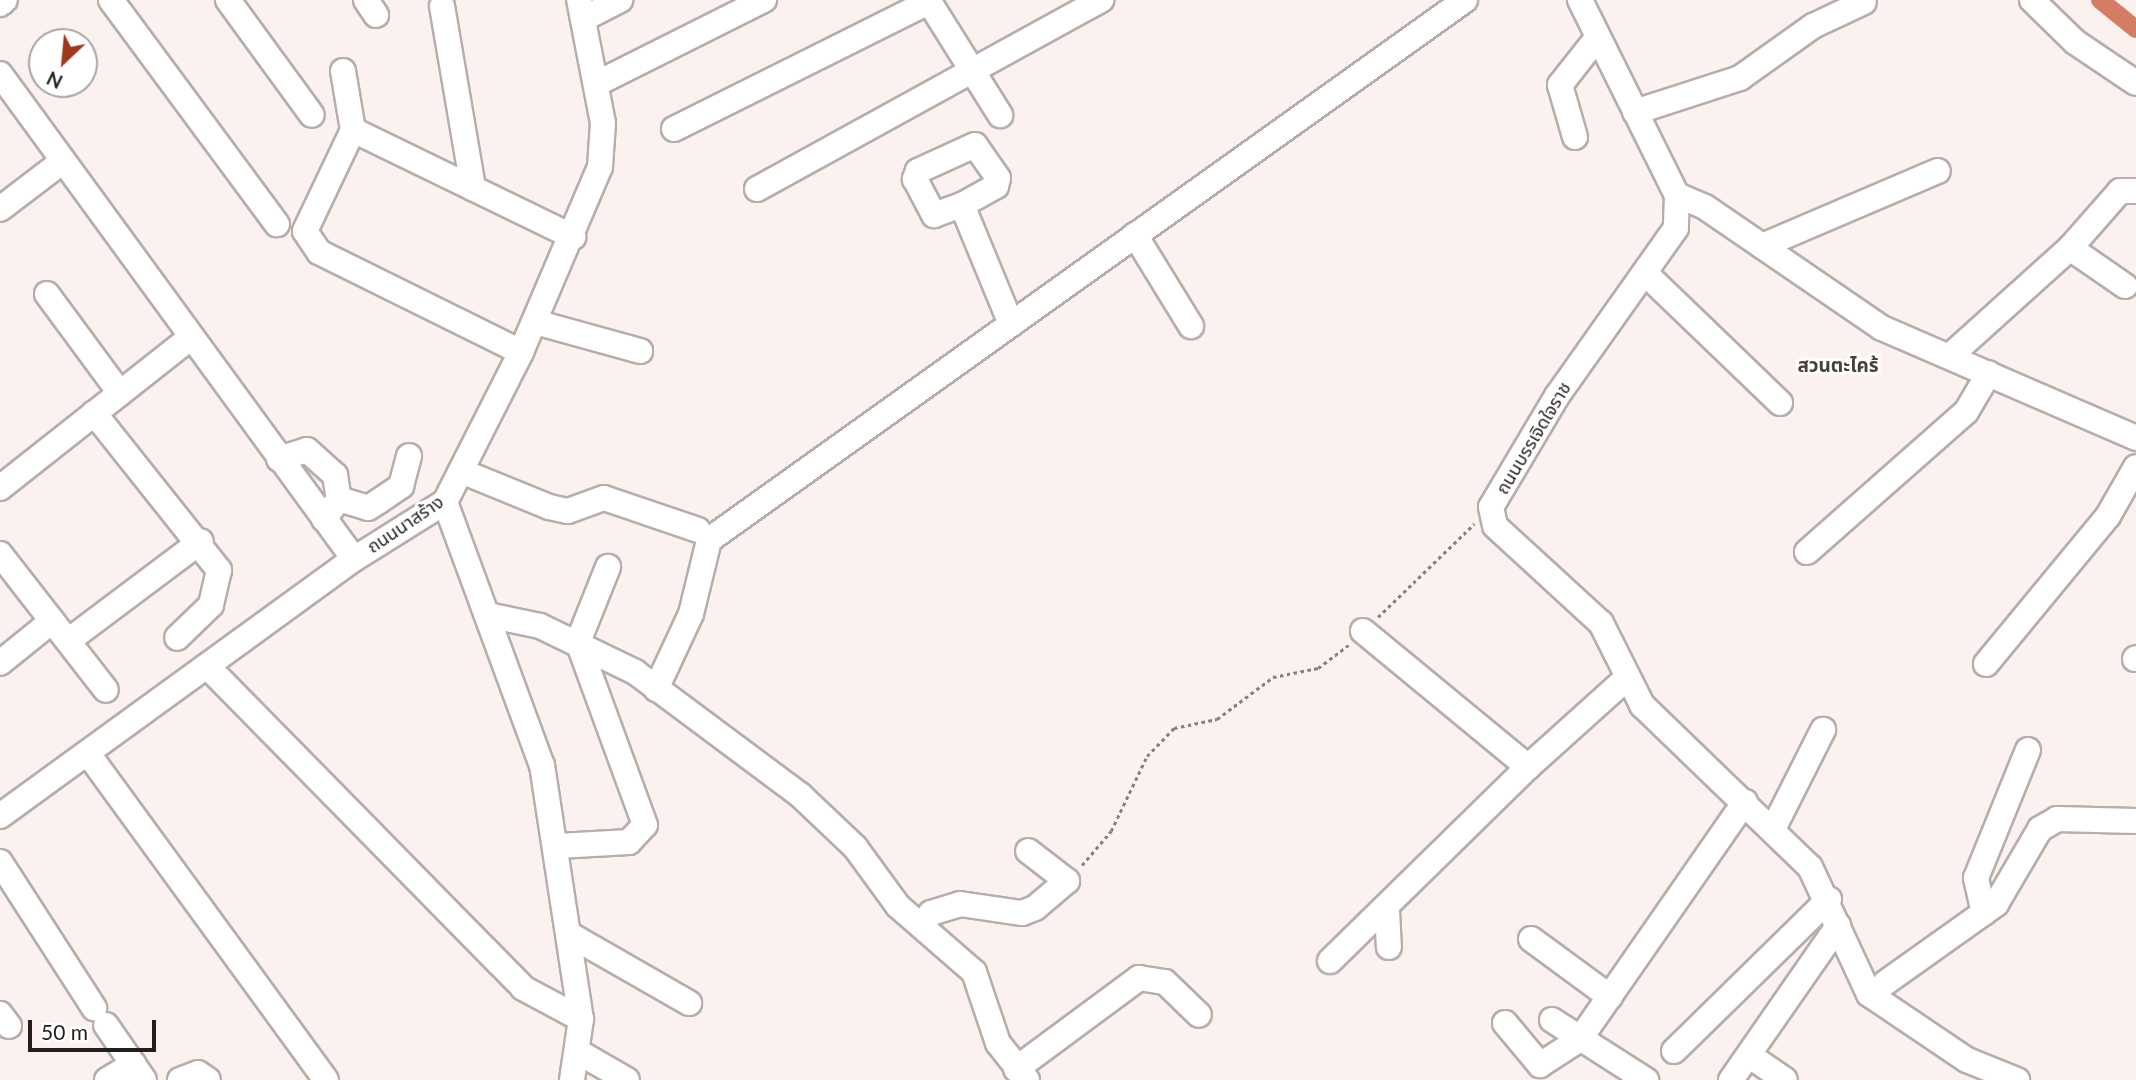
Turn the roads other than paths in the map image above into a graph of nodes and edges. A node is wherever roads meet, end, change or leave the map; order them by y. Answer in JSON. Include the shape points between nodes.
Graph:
{"nodes":[{"id":1,"x":5,"y":0,"type":"edge"},
{"id":2,"x":111,"y":0,"type":"edge"},
{"id":3,"x":228,"y":0,"type":"edge"},
{"id":4,"x":620,"y":0,"type":"edge"},
{"id":5,"x":764,"y":0,"type":"edge"},
{"id":6,"x":1101,"y":0,"type":"edge"},
{"id":7,"x":1465,"y":0,"type":"edge"},
{"id":8,"x":1580,"y":0,"type":"edge"},
{"id":9,"x":2032,"y":0,"type":"edge"},
{"id":10,"x":928,"y":1,"type":"edge"},
{"id":11,"x":1864,"y":2,"type":"dead end"},
{"id":12,"x":0,"y":4,"type":"edge"},
{"id":13,"x":442,"y":6,"type":"dead end"},
{"id":14,"x":581,"y":10,"type":"edge"},
{"id":15,"x":1597,"y":38,"type":"junction"},
{"id":16,"x":343,"y":71,"type":"dead end"},
{"id":17,"x":971,"y":71,"type":"junction"},
{"id":18,"x":0,"y":74,"type":"edge"},
{"id":19,"x":2136,"y":83,"type":"edge"},
{"id":20,"x":596,"y":84,"type":"junction"},
{"id":21,"x":1635,"y":112,"type":"junction"},
{"id":22,"x":312,"y":115,"type":"dead end"},
{"id":23,"x":1000,"y":115,"type":"dead end"},
{"id":24,"x":674,"y":129,"type":"dead end"},
{"id":25,"x":354,"y":130,"type":"junction"},
{"id":26,"x":1575,"y":137,"type":"dead end"},
{"id":27,"x":63,"y":161,"type":"junction"},
{"id":28,"x":1938,"y":172,"type":"dead end"},
{"id":29,"x":473,"y":188,"type":"junction"},
{"id":30,"x":757,"y":189,"type":"dead end"},
{"id":31,"x":2136,"y":191,"type":"edge"},
{"id":32,"x":1677,"y":195,"type":"junction"},
{"id":33,"x":962,"y":205,"type":"dead end"},
{"id":34,"x":0,"y":209,"type":"edge"},
{"id":35,"x":277,"y":224,"type":"dead end"},
{"id":36,"x":1135,"y":236,"type":"junction"},
{"id":37,"x":573,"y":237,"type":"junction"},
{"id":38,"x":1762,"y":246,"type":"junction"},
{"id":39,"x":2070,"y":248,"type":"junction"},
{"id":40,"x":1646,"y":274,"type":"junction"},
{"id":41,"x":2125,"y":286,"type":"dead end"},
{"id":42,"x":47,"y":294,"type":"dead end"},
{"id":43,"x":535,"y":322,"type":"junction"},
{"id":44,"x":1011,"y":324,"type":"junction"},
{"id":45,"x":1191,"y":326,"type":"dead end"},
{"id":46,"x":190,"y":338,"type":"junction"},
{"id":47,"x":640,"y":351,"type":"dead end"},
{"id":48,"x":522,"y":352,"type":"junction"},
{"id":49,"x":1950,"y":356,"type":"junction"},
{"id":50,"x":1989,"y":373,"type":"junction"},
{"id":51,"x":120,"y":393,"type":"junction"},
{"id":52,"x":1780,"y":402,"type":"dead end"},
{"id":53,"x":94,"y":413,"type":"junction"},
{"id":54,"x":2136,"y":438,"type":"edge"},
{"id":55,"x":409,"y":456,"type":"dead end"},
{"id":56,"x":279,"y":459,"type":"junction"},
{"id":57,"x":2136,"y":467,"type":"edge"},
{"id":58,"x":461,"y":471,"type":"junction"},
{"id":59,"x":0,"y":488,"type":"edge"},
{"id":60,"x":339,"y":499,"type":"junction"},
{"id":61,"x":444,"y":502,"type":"junction"},
{"id":62,"x":324,"y":519,"type":"junction"},
{"id":63,"x":698,"y":530,"type":"dead end"},
{"id":64,"x":201,"y":541,"type":"junction"},
{"id":65,"x":1807,"y":552,"type":"dead end"},
{"id":66,"x":0,"y":554,"type":"edge"},
{"id":67,"x":354,"y":559,"type":"junction"},
{"id":68,"x":608,"y":567,"type":"dead end"},
{"id":69,"x":488,"y":615,"type":"junction"},
{"id":70,"x":52,"y":621,"type":"junction"},
{"id":71,"x":1363,"y":631,"type":"road end"},
{"id":72,"x":177,"y":638,"type":"dead end"},
{"id":73,"x":68,"y":641,"type":"junction"},
{"id":74,"x":578,"y":642,"type":"junction"},
{"id":75,"x":0,"y":663,"type":"edge"},
{"id":76,"x":1986,"y":664,"type":"dead end"},
{"id":77,"x":208,"y":667,"type":"junction"},
{"id":78,"x":1627,"y":678,"type":"junction"},
{"id":79,"x":656,"y":688,"type":"junction"},
{"id":80,"x":106,"y":690,"type":"dead end"},
{"id":81,"x":1823,"y":730,"type":"dead end"},
{"id":82,"x":2028,"y":750,"type":"dead end"},
{"id":83,"x":89,"y":755,"type":"junction"},
{"id":84,"x":1528,"y":767,"type":"junction"},
{"id":85,"x":1745,"y":802,"type":"junction"},
{"id":86,"x":0,"y":816,"type":"edge"},
{"id":87,"x":2136,"y":821,"type":"edge"},
{"id":88,"x":1774,"y":827,"type":"junction"},
{"id":89,"x":558,"y":846,"type":"junction"},
{"id":90,"x":1028,"y":851,"type":"dead end"},
{"id":91,"x":0,"y":862,"type":"edge"},
{"id":92,"x":1829,"y":899,"type":"junction"},
{"id":93,"x":1387,"y":911,"type":"junction"},
{"id":94,"x":1984,"y":913,"type":"junction"},
{"id":95,"x":922,"y":925,"type":"junction"},
{"id":96,"x":1838,"y":926,"type":"junction"},
{"id":97,"x":572,"y":936,"type":"junction"},
{"id":98,"x":1531,"y":939,"type":"dead end"},
{"id":99,"x":1390,"y":947,"type":"dead end"},
{"id":100,"x":1330,"y":961,"type":"dead end"},
{"id":101,"x":1885,"y":983,"type":"dead end"},
{"id":102,"x":1610,"y":997,"type":"junction"},
{"id":103,"x":689,"y":1003,"type":"dead end"},
{"id":104,"x":1199,"y":1015,"type":"dead end"},
{"id":105,"x":582,"y":1019,"type":"junction"},
{"id":106,"x":1552,"y":1020,"type":"dead end"},
{"id":107,"x":1505,"y":1023,"type":"dead end"},
{"id":108,"x":1580,"y":1039,"type":"junction"},
{"id":109,"x":1674,"y":1051,"type":"dead end"},
{"id":110,"x":580,"y":1053,"type":"junction"},
{"id":111,"x":1750,"y":1056,"type":"junction"},
{"id":112,"x":139,"y":1072,"type":"edge"},
{"id":113,"x":1022,"y":1075,"type":"edge"},
{"id":114,"x":107,"y":1080,"type":"edge"},
{"id":115,"x":180,"y":1080,"type":"edge"},
{"id":116,"x":208,"y":1080,"type":"edge"},
{"id":117,"x":326,"y":1080,"type":"edge"},
{"id":118,"x":572,"y":1080,"type":"edge"},
{"id":119,"x":627,"y":1080,"type":"edge"},
{"id":120,"x":1646,"y":1080,"type":"edge"},
{"id":121,"x":1731,"y":1080,"type":"edge"},
{"id":122,"x":1785,"y":1080,"type":"edge"},
{"id":123,"x":2017,"y":1080,"type":"edge"}],
"edges":[{"from":1,"to":12,"type":"street"},
{"from":2,"to":35,"type":"street"},
{"from":3,"to":22,"type":"street"},
{"from":4,"to":14,"type":"street"},
{"from":5,"to":20,"type":"street"},
{"from":6,"to":17,"type":"street"},
{"from":7,"to":36,"type":"street"},
{"from":8,"to":15,"type":"street"},
{"from":9,"to":19,"type":"street","via":[[2075,42]]},
{"from":10,"to":17,"type":"street"},
{"from":10,"to":24,"type":"street"},
{"from":11,"to":21,"type":"street","via":[[1813,26],[1740,78]]},
{"from":13,"to":29,"type":"street"},
{"from":14,"to":20,"type":"street","name":"ถนนนาสร้าง"},
{"from":15,"to":21,"type":"street"},
{"from":15,"to":26,"type":"street","via":[[1560,85]]},
{"from":16,"to":25,"type":"street"},
{"from":17,"to":23,"type":"street"},
{"from":17,"to":30,"type":"street"},
{"from":18,"to":27,"type":"street"},
{"from":20,"to":37,"type":"street","name":"ถนนนาสร้าง","via":[[603,123],[600,167]]},
{"from":21,"to":32,"type":"street"},
{"from":25,"to":29,"type":"street"},
{"from":25,"to":48,"type":"street","via":[[304,231],[307,243]]},
{"from":27,"to":34,"type":"street"},
{"from":27,"to":46,"type":"street"},
{"from":28,"to":38,"type":"street"},
{"from":29,"to":37,"type":"street"},
{"from":31,"to":39,"type":"street","via":[[2120,191]]},
{"from":32,"to":38,"type":"street"},
{"from":32,"to":40,"type":"street","name":"ถนนบรรเจิดใจราช","via":[[1676,228]]},
{"from":33,"to":44,"type":"street"},
{"from":36,"to":44,"type":"street"},
{"from":36,"to":45,"type":"street"},
{"from":37,"to":43,"type":"street","name":"ถนนนาสร้าง"},
{"from":38,"to":49,"type":"street","via":[[1882,328]]},
{"from":39,"to":41,"type":"street"},
{"from":39,"to":49,"type":"street"},
{"from":40,"to":52,"type":"street"},
{"from":40,"to":78,"type":"street","name":"ถนนบรรเจิดใจราช","via":[[1586,351],[1491,507],[1495,526],[1601,624]]},
{"from":42,"to":51,"type":"street"},
{"from":43,"to":47,"type":"street"},
{"from":43,"to":48,"type":"street","name":"ถนนนาสร้าง"},
{"from":44,"to":79,"type":"street","via":[[709,540],[691,614]]},
{"from":46,"to":51,"type":"street"},
{"from":46,"to":56,"type":"street"},
{"from":48,"to":58,"type":"street","name":"ถนนนาสร้าง"},
{"from":49,"to":50,"type":"street"},
{"from":50,"to":54,"type":"street"},
{"from":50,"to":65,"type":"street","via":[[1966,412]]},
{"from":51,"to":53,"type":"street"},
{"from":53,"to":59,"type":"street"},
{"from":53,"to":64,"type":"street"},
{"from":55,"to":60,"type":"street","via":[[401,486],[368,508]]},
{"from":56,"to":60,"type":"street","via":[[297,449],[320,457],[335,475]]},
{"from":56,"to":62,"type":"street"},
{"from":57,"to":76,"type":"street","via":[[2108,516]]},
{"from":58,"to":61,"type":"street","name":"ถนนนาสร้าง"},
{"from":58,"to":63,"type":"street","via":[[549,507],[568,511],[604,498]]},
{"from":60,"to":62,"type":"street"},
{"from":61,"to":67,"type":"street","name":"ถนนนาสร้าง"},
{"from":61,"to":69,"type":"street"},
{"from":62,"to":67,"type":"street"},
{"from":64,"to":72,"type":"street","via":[[219,570],[219,588]]},
{"from":64,"to":73,"type":"street"},
{"from":66,"to":70,"type":"street"},
{"from":67,"to":77,"type":"street","name":"ถนนนาสร้าง"},
{"from":68,"to":74,"type":"street"},
{"from":69,"to":74,"type":"street"},
{"from":69,"to":89,"type":"street","via":[[542,765]]},
{"from":70,"to":73,"type":"street"},
{"from":70,"to":75,"type":"street"},
{"from":71,"to":84,"type":"street"},
{"from":73,"to":80,"type":"street"},
{"from":74,"to":79,"type":"street"},
{"from":74,"to":89,"type":"street","via":[[645,825],[629,842]]},
{"from":77,"to":83,"type":"street","name":"ถนนนาสร้าง"},
{"from":77,"to":105,"type":"street","via":[[523,988]]},
{"from":78,"to":84,"type":"street"},
{"from":78,"to":85,"type":"street","name":"ถนนบรรเจิดใจราช","via":[[1642,705]]},
{"from":79,"to":95,"type":"street","via":[[808,803]]},
{"from":81,"to":88,"type":"street"},
{"from":82,"to":94,"type":"street","via":[[1976,878]]},
{"from":83,"to":86,"type":"street","name":"ถนนนาสร้าง"},
{"from":83,"to":117,"type":"street"},
{"from":84,"to":93,"type":"street"},
{"from":85,"to":88,"type":"street","name":"ถนนบรรเจิดใจราช"},
{"from":85,"to":102,"type":"street"},
{"from":87,"to":94,"type":"street","via":[[2057,820],[2040,829],[2007,890]]},
{"from":88,"to":92,"type":"street","name":"ถนนบรรเจิดใจราช"},
{"from":89,"to":97,"type":"street"},
{"from":90,"to":95,"type":"street","via":[[1067,881],[1022,914],[960,904],[931,913]]},
{"from":91,"to":112,"type":"street"},
{"from":92,"to":96,"type":"street","name":"ถนนบรรเจิดใจราช"},
{"from":92,"to":109,"type":"street"},
{"from":93,"to":99,"type":"street"},
{"from":93,"to":100,"type":"street"},
{"from":94,"to":101,"type":"street"},
{"from":95,"to":113,"type":"street","via":[[974,972],[998,1043]]},
{"from":96,"to":111,"type":"street"},
{"from":96,"to":123,"type":"street","name":"ถนนบรรเจิดใจราช","via":[[1868,994],[1967,1060]]},
{"from":97,"to":103,"type":"street"},
{"from":97,"to":105,"type":"street"},
{"from":98,"to":102,"type":"street"},
{"from":102,"to":108,"type":"street"},
{"from":104,"to":113,"type":"street","via":[[1165,982],[1139,978]]},
{"from":105,"to":110,"type":"street"},
{"from":106,"to":108,"type":"street"},
{"from":107,"to":108,"type":"street","via":[[1540,1065]]},
{"from":108,"to":120,"type":"street"},
{"from":110,"to":118,"type":"street"},
{"from":110,"to":119,"type":"street"},
{"from":111,"to":121,"type":"street"},
{"from":111,"to":122,"type":"street"},
{"from":112,"to":114,"type":"street"},
{"from":115,"to":116,"type":"street","via":[[198,1073]]}]}
